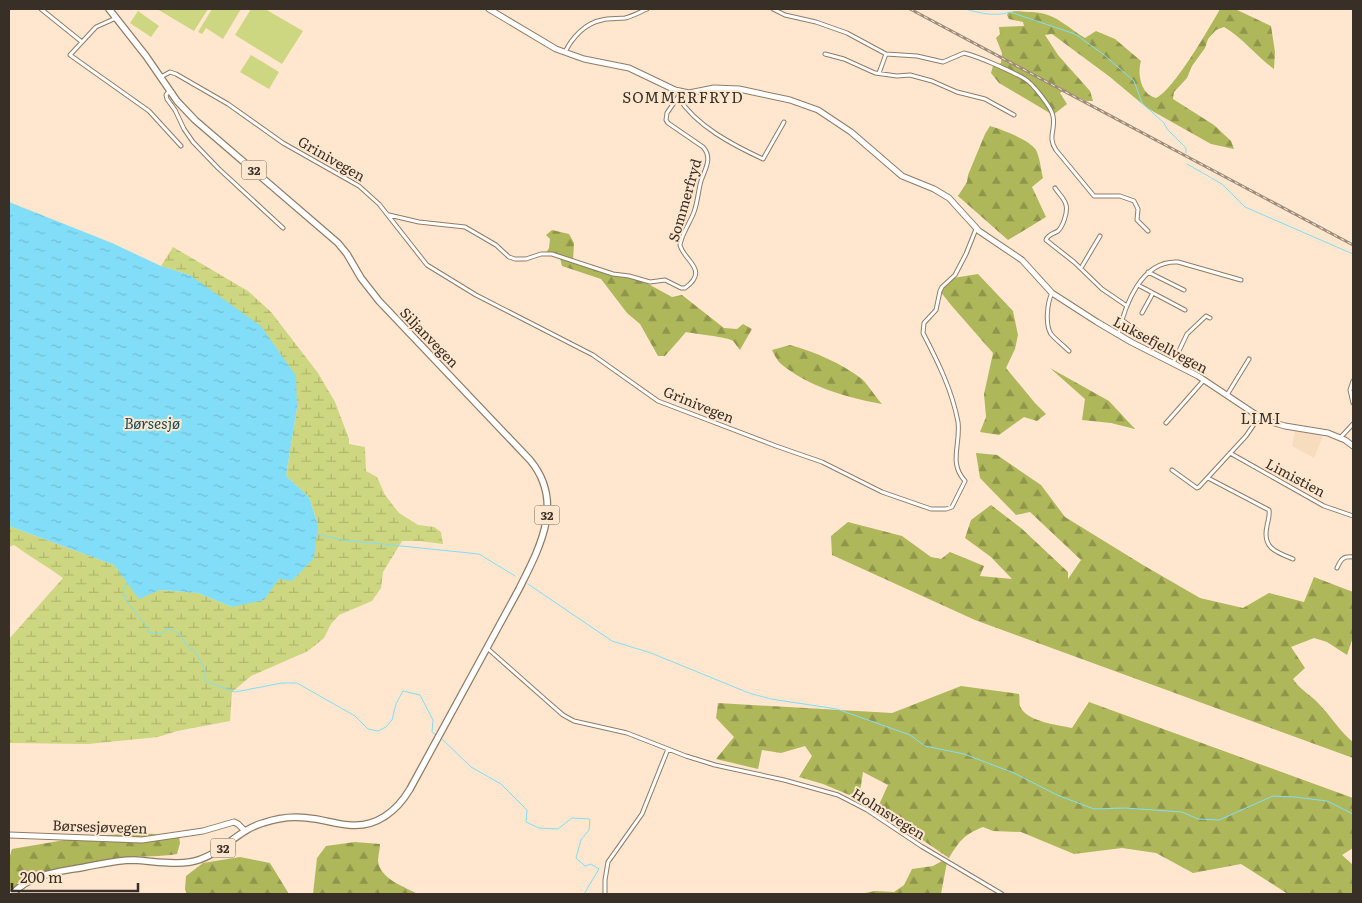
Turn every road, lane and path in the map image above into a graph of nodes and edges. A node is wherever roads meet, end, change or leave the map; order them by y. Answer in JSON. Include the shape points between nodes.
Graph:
{"nodes":[{"id":1,"x":41,"y":9,"type":"edge"},
{"id":2,"x":109,"y":9,"type":"edge"},
{"id":3,"x":489,"y":9,"type":"edge"},
{"id":4,"x":647,"y":9,"type":"edge"},
{"id":5,"x":773,"y":9,"type":"edge"},
{"id":6,"x":116,"y":18,"type":"junction"},
{"id":7,"x":82,"y":42,"type":"junction"},
{"id":8,"x":564,"y":53,"type":"junction"},
{"id":9,"x":825,"y":54,"type":"dead end"},
{"id":10,"x":886,"y":54,"type":"junction"},
{"id":11,"x":879,"y":74,"type":"junction"},
{"id":12,"x":161,"y":78,"type":"junction"},
{"id":13,"x":170,"y":91,"type":"junction"},
{"id":14,"x":678,"y":94,"type":"junction"},
{"id":15,"x":1014,"y":115,"type":"dead end"},
{"id":16,"x":784,"y":122,"type":"dead end"},
{"id":17,"x":181,"y":146,"type":"dead end"},
{"id":18,"x":1055,"y":188,"type":"dead end"},
{"id":19,"x":388,"y":215,"type":"junction"},
{"id":20,"x":283,"y":228,"type":"dead end"},
{"id":21,"x":976,"y":228,"type":"junction"},
{"id":22,"x":1148,"y":230,"type":"dead end"},
{"id":23,"x":1100,"y":236,"type":"dead end"},
{"id":24,"x":1081,"y":268,"type":"junction"},
{"id":25,"x":1148,"y":272,"type":"junction"},
{"id":26,"x":1242,"y":280,"type":"dead end"},
{"id":27,"x":1138,"y":285,"type":"junction"},
{"id":28,"x":1184,"y":290,"type":"dead end"},
{"id":29,"x":1052,"y":293,"type":"junction"},
{"id":30,"x":1153,"y":293,"type":"junction"},
{"id":31,"x":1127,"y":306,"type":"junction"},
{"id":32,"x":1142,"y":313,"type":"dead end"},
{"id":33,"x":1179,"y":314,"type":"dead end"},
{"id":34,"x":1210,"y":318,"type":"dead end"},
{"id":35,"x":1122,"y":320,"type":"junction"},
{"id":36,"x":1118,"y":335,"type":"junction"},
{"id":37,"x":1068,"y":352,"type":"dead end"},
{"id":38,"x":1177,"y":356,"type":"junction"},
{"id":39,"x":1250,"y":359,"type":"dead end"},
{"id":40,"x":1173,"y":363,"type":"junction"},
{"id":41,"x":1204,"y":380,"type":"junction"},
{"id":42,"x":1353,"y":381,"type":"edge"},
{"id":43,"x":1227,"y":395,"type":"junction"},
{"id":44,"x":1353,"y":403,"type":"edge"},
{"id":45,"x":1259,"y":417,"type":"junction"},
{"id":46,"x":1166,"y":423,"type":"dead end"},
{"id":47,"x":1353,"y":424,"type":"edge"},
{"id":48,"x":1340,"y":438,"type":"junction"},
{"id":49,"x":1353,"y":446,"type":"edge"},
{"id":50,"x":1230,"y":453,"type":"junction"},
{"id":51,"x":1172,"y":470,"type":"dead end"},
{"id":52,"x":1208,"y":478,"type":"junction"},
{"id":53,"x":1353,"y":516,"type":"edge"},
{"id":54,"x":1353,"y":557,"type":"edge"},
{"id":55,"x":1293,"y":559,"type":"dead end"},
{"id":56,"x":1337,"y":568,"type":"dead end"},
{"id":57,"x":487,"y":648,"type":"junction"},
{"id":58,"x":668,"y":750,"type":"junction"},
{"id":59,"x":244,"y":830,"type":"junction"},
{"id":60,"x":9,"y":835,"type":"edge"},
{"id":61,"x":12,"y":894,"type":"edge"},
{"id":62,"x":605,"y":894,"type":"edge"},
{"id":63,"x":1002,"y":894,"type":"edge"}],
"edges":[{"from":1,"to":7,"type":"street"},
{"from":2,"to":6,"type":"main road","name":"Siljanvegen","number":"32"},
{"from":3,"to":8,"type":"main road","name":"Luksefjellvegen"},
{"from":4,"to":8,"type":"street","via":[[626,18],[594,22],[579,32]]},
{"from":5,"to":10,"type":"street","via":[[847,33]]},
{"from":6,"to":7,"type":"street","via":[[96,27]]},
{"from":6,"to":12,"type":"main road","name":"Siljanvegen","number":"32"},
{"from":7,"to":17,"type":"street","via":[[70,55],[149,111]]},
{"from":8,"to":14,"type":"main road","name":"Luksefjellvegen","via":[[629,68]]},
{"from":9,"to":11,"type":"street"},
{"from":10,"to":11,"type":"street"},
{"from":10,"to":22,"type":"street","via":[[943,62],[964,52],[1026,80],[1054,116],[1052,144],[1056,150],[1094,196],[1120,196],[1134,201],[1138,209],[1137,220]]},
{"from":11,"to":15,"type":"street","via":[[910,75],[932,81],[985,99]]},
{"from":12,"to":13,"type":"main road","name":"Siljanvegen","number":"32"},
{"from":12,"to":19,"type":"street","name":"Grinivegen","via":[[172,72],[212,94],[277,140],[352,180]]},
{"from":13,"to":20,"type":"street","via":[[167,99],[193,142]]},
{"from":13,"to":57,"type":"main road","name":"Siljanvegen","number":"32","via":[[195,120],[338,243],[379,301],[539,473],[548,499],[543,532],[531,565]]},
{"from":14,"to":16,"type":"street","via":[[692,115],[763,159]]},
{"from":14,"to":19,"type":"street","name":"Sommerfryd","via":[[666,120],[708,154],[698,200],[680,245],[696,272],[688,286],[681,288],[665,280],[650,282],[613,274],[552,254],[515,259],[465,227]]},
{"from":14,"to":21,"type":"main road","name":"Luksefjellvegen","via":[[730,88],[811,107],[851,132],[902,176],[949,198]]},
{"from":18,"to":24,"type":"street","via":[[1066,208],[1063,224],[1046,240]]},
{"from":19,"to":21,"type":"street","name":"Grinivegen","via":[[427,266],[593,355],[658,401],[822,462],[882,492],[940,509],[952,507],[965,481],[957,470],[958,424],[952,397],[923,327],[936,310],[942,287],[955,275]]},
{"from":21,"to":29,"type":"main road","name":"Luksefjellvegen","via":[[1018,256]]},
{"from":23,"to":24,"type":"street"},
{"from":24,"to":31,"type":"street","via":[[1102,289]]},
{"from":25,"to":26,"type":"street","via":[[1157,265],[1172,261]]},
{"from":25,"to":27,"type":"street"},
{"from":25,"to":28,"type":"street"},
{"from":27,"to":30,"type":"street"},
{"from":27,"to":31,"type":"street"},
{"from":29,"to":36,"type":"main road","name":"Luksefjellvegen"},
{"from":29,"to":37,"type":"street","via":[[1049,329]]},
{"from":30,"to":32,"type":"street"},
{"from":30,"to":33,"type":"street","via":[[1184,310]]},
{"from":31,"to":35,"type":"street"},
{"from":34,"to":38,"type":"street","via":[[1206,316],[1187,334]]},
{"from":35,"to":36,"type":"street"},
{"from":35,"to":38,"type":"street"},
{"from":36,"to":40,"type":"main road","name":"Luksefjellvegen"},
{"from":38,"to":40,"type":"street"},
{"from":39,"to":43,"type":"street"},
{"from":40,"to":41,"type":"main road","name":"Luksefjellvegen"},
{"from":41,"to":43,"type":"main road","name":"Luksefjellvegen"},
{"from":41,"to":46,"type":"street"},
{"from":42,"to":44,"type":"street","via":[[1350,390]]},
{"from":43,"to":45,"type":"main road","name":"Luksefjellvegen"},
{"from":45,"to":48,"type":"main road","name":"Luksefjellvegen"},
{"from":45,"to":50,"type":"street"},
{"from":47,"to":48,"type":"street"},
{"from":48,"to":49,"type":"main road","name":"Luksefjellvegen"},
{"from":50,"to":52,"type":"street"},
{"from":50,"to":53,"type":"street","name":"Limistien","via":[[1324,506]]},
{"from":51,"to":52,"type":"street","via":[[1197,488]]},
{"from":52,"to":55,"type":"street","via":[[1269,510],[1267,543]]},
{"from":54,"to":56,"type":"street","via":[[1343,558]]},
{"from":57,"to":58,"type":"street","name":"Holmsvegen","via":[[546,701],[574,721],[627,733]]},
{"from":57,"to":59,"type":"main road","name":"Siljanvegen","number":"32","via":[[403,801],[395,809],[381,819],[365,824],[288,818],[263,822]]},
{"from":58,"to":62,"type":"street","via":[[642,814],[608,862]]},
{"from":58,"to":63,"type":"street","name":"Holmsvegen","via":[[849,800]]},
{"from":59,"to":60,"type":"main road","name":"Børsesjøvegen","via":[[234,822],[203,831],[142,840]]},
{"from":59,"to":61,"type":"main road","number":"32","via":[[217,852],[202,859],[180,863],[121,861],[55,872],[29,881]]}]}
